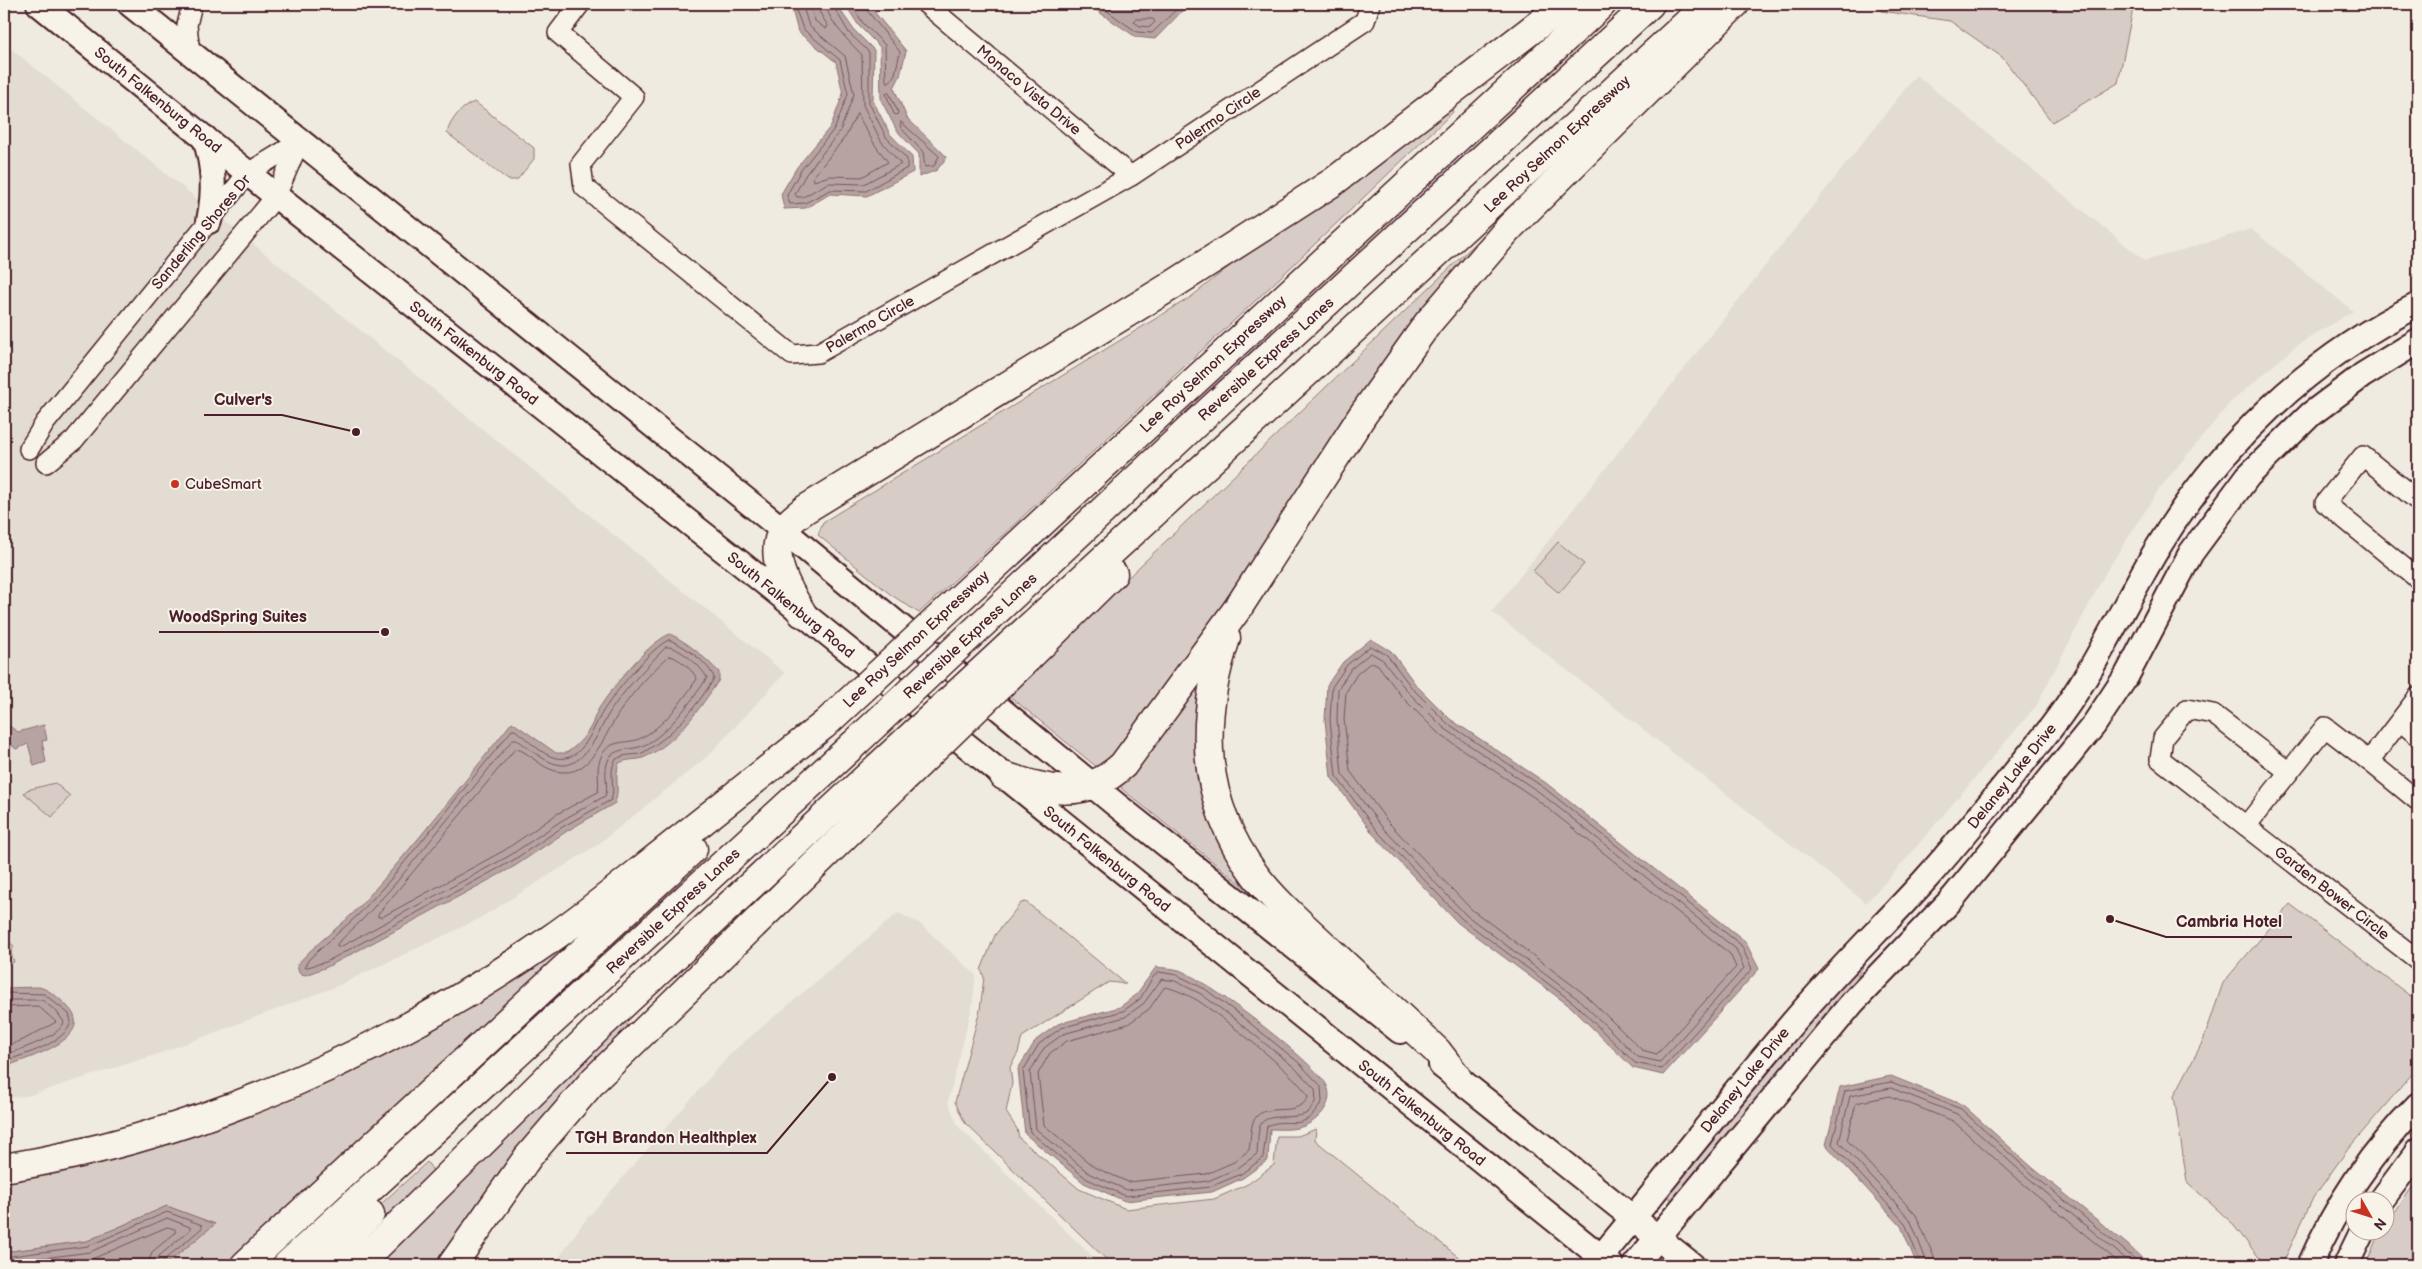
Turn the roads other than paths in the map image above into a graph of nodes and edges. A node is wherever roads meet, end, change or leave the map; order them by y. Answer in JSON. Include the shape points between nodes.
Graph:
{"nodes":[{"id":1,"x":39,"y":4,"type":"edge"},
{"id":2,"x":192,"y":4,"type":"edge"},
{"id":3,"x":580,"y":4,"type":"edge"},
{"id":4,"x":926,"y":4,"type":"edge"},
{"id":5,"x":1370,"y":4,"type":"edge"},
{"id":6,"x":1564,"y":4,"type":"edge"},
{"id":7,"x":1602,"y":4,"type":"edge"},
{"id":8,"x":1650,"y":4,"type":"edge"},
{"id":9,"x":1708,"y":4,"type":"edge"},
{"id":10,"x":1735,"y":4,"type":"edge"},
{"id":11,"x":136,"y":5,"type":"edge"},
{"id":12,"x":190,"y":54,"type":"junction"},
{"id":13,"x":205,"y":138,"type":"junction"},
{"id":14,"x":299,"y":142,"type":"junction"},
{"id":15,"x":248,"y":173,"type":"junction"},
{"id":16,"x":1131,"y":176,"type":"junction"},
{"id":17,"x":276,"y":196,"type":"junction"},
{"id":18,"x":209,"y":221,"type":"junction"},
{"id":19,"x":2418,"y":305,"type":"edge"},
{"id":20,"x":2418,"y":341,"type":"edge"},
{"id":21,"x":29,"y":448,"type":"dead end"},
{"id":22,"x":46,"y":462,"type":"dead end"},
{"id":23,"x":2418,"y":501,"type":"edge"},
{"id":24,"x":783,"y":530,"type":"junction"},
{"id":25,"x":2418,"y":579,"type":"edge"},
{"id":26,"x":1238,"y":608,"type":"junction"},
{"id":27,"x":802,"y":613,"type":"junction"},
{"id":28,"x":1006,"y":637,"type":"junction"},
{"id":29,"x":2418,"y":697,"type":"edge"},
{"id":30,"x":2400,"y":721,"type":"junction"},
{"id":31,"x":825,"y":724,"type":"junction"},
{"id":32,"x":2418,"y":736,"type":"edge"},
{"id":33,"x":2369,"y":761,"type":"junction"},
{"id":34,"x":873,"y":762,"type":"junction"},
{"id":35,"x":2289,"y":772,"type":"junction"},
{"id":36,"x":1004,"y":776,"type":"junction"},
{"id":37,"x":1093,"y":786,"type":"junction"},
{"id":38,"x":2418,"y":801,"type":"edge"},
{"id":39,"x":2246,"y":826,"type":"junction"},
{"id":40,"x":2418,"y":960,"type":"edge"},
{"id":41,"x":1457,"y":1077,"type":"junction"},
{"id":42,"x":2418,"y":1105,"type":"edge"},
{"id":43,"x":2418,"y":1151,"type":"edge"},
{"id":44,"x":4,"y":1168,"type":"edge"},
{"id":45,"x":2387,"y":1192,"type":"edge"},
{"id":46,"x":1633,"y":1218,"type":"junction"},
{"id":47,"x":1658,"y":1238,"type":"junction"},
{"id":48,"x":2357,"y":1242,"type":"edge"},
{"id":49,"x":1602,"y":1262,"type":"edge"},
{"id":50,"x":245,"y":1265,"type":"edge"},
{"id":51,"x":287,"y":1265,"type":"edge"},
{"id":52,"x":320,"y":1265,"type":"edge"},
{"id":53,"x":358,"y":1265,"type":"edge"},
{"id":54,"x":452,"y":1265,"type":"edge"},
{"id":55,"x":1635,"y":1265,"type":"edge"},
{"id":56,"x":1692,"y":1265,"type":"edge"},
{"id":57,"x":2310,"y":1265,"type":"edge"},
{"id":58,"x":2346,"y":1265,"type":"edge"}],
"edges":[{"from":1,"to":13,"type":"street","name":"South Falkenburg Road"},
{"from":2,"to":12,"type":"street","via":[[187,25]]},
{"from":3,"to":16,"type":"street","name":"Palermo Circle","via":[[558,34],[634,97],[582,164],[584,187],[792,355],[818,353]]},
{"from":4,"to":16,"type":"street","name":"Monaco Vista Drive"},
{"from":5,"to":16,"type":"street","name":"Palermo Circle","via":[[1365,21]]},
{"from":6,"to":24,"type":"highway","via":[[1333,182],[1171,286],[816,502]]},
{"from":7,"to":31,"type":"highway","name":"Lee Roy Selmon Expressway","bridge":true},
{"from":8,"to":28,"type":"highway","name":"Reversible Express Lanes","via":[[1152,464]]},
{"from":9,"to":28,"type":"highway","name":"Lee Roy Selmon Expressway","via":[[1294,385]]},
{"from":10,"to":26,"type":"highway","via":[[1547,190],[1454,291],[1382,386]]},
{"from":11,"to":12,"type":"street"},
{"from":12,"to":14,"type":"street"},
{"from":13,"to":15,"type":"street","name":"South Falkenburg Road"},
{"from":13,"to":18,"type":"street","via":[[214,174]]},
{"from":14,"to":15,"type":"street","name":"Sanderling Shores Dr"},
{"from":14,"to":17,"type":"street"},
{"from":14,"to":24,"type":"street"},
{"from":15,"to":17,"type":"street","name":"South Falkenburg Road"},
{"from":15,"to":18,"type":"street","name":"Sanderling Shores Dr"},
{"from":17,"to":22,"type":"street","via":[[74,440]]},
{"from":17,"to":27,"type":"street","name":"South Falkenburg Road"},
{"from":18,"to":21,"type":"street","name":"Sanderling Shores Dr"},
{"from":19,"to":46,"type":"street","name":"Delaney Lake Drive","via":[[2362,337],[2309,374],[2224,456],[2197,488],[2156,549],[2069,705],[1958,842],[1799,1015]]},
{"from":20,"to":47,"type":"street","via":[[2363,375],[2312,414],[2248,476],[2191,553],[2127,674],[2093,726],[1953,898],[1852,1003]]},
{"from":23,"to":25,"type":"street","via":[[2363,456],[2325,503]]},
{"from":24,"to":27,"type":"highway","via":[[778,550],[781,568],[786,586]]},
{"from":24,"to":37,"type":"street"},
{"from":26,"to":37,"type":"highway","via":[[1129,759],[1111,776]]},
{"from":26,"to":41,"type":"highway","via":[[1217,666],[1208,720],[1210,771],[1226,826],[1244,860],[1269,892],[1437,1051]]},
{"from":27,"to":36,"type":"street","name":"South Falkenburg Road"},
{"from":28,"to":34,"type":"highway","bridge":true},
{"from":29,"to":30,"type":"street"},
{"from":30,"to":32,"type":"street"},
{"from":30,"to":33,"type":"street"},
{"from":31,"to":44,"type":"highway","via":[[552,938],[400,1031],[320,1070],[208,1115],[77,1155]]},
{"from":31,"to":50,"type":"highway","via":[[555,980]]},
{"from":33,"to":35,"type":"street","via":[[2325,727]]},
{"from":33,"to":38,"type":"street"},
{"from":34,"to":51,"type":"highway","name":"Reversible Express Lanes"},
{"from":34,"to":52,"type":"highway","via":[[450,1136]]},
{"from":34,"to":53,"type":"highway"},
{"from":34,"to":54,"type":"highway","via":[[528,1157]]},
{"from":35,"to":39,"type":"street"},
{"from":35,"to":39,"type":"street","name":"Garden Bower Circle","via":[[2214,714],[2187,709],[2162,738],[2160,759]]},
{"from":36,"to":37,"type":"highway","via":[[1054,790]]},
{"from":36,"to":49,"type":"street","name":"South Falkenburg Road"},
{"from":37,"to":41,"type":"street"},
{"from":39,"to":40,"type":"street","name":"Garden Bower Circle"},
{"from":41,"to":46,"type":"street"},
{"from":42,"to":57,"type":"street","via":[[2361,1171],[2338,1208]]},
{"from":43,"to":45,"type":"street"},
{"from":46,"to":47,"type":"street"},
{"from":46,"to":49,"type":"street","name":"Delaney Lake Drive"},
{"from":47,"to":55,"type":"street"},
{"from":47,"to":56,"type":"street"},
{"from":48,"to":58,"type":"street"}]}
